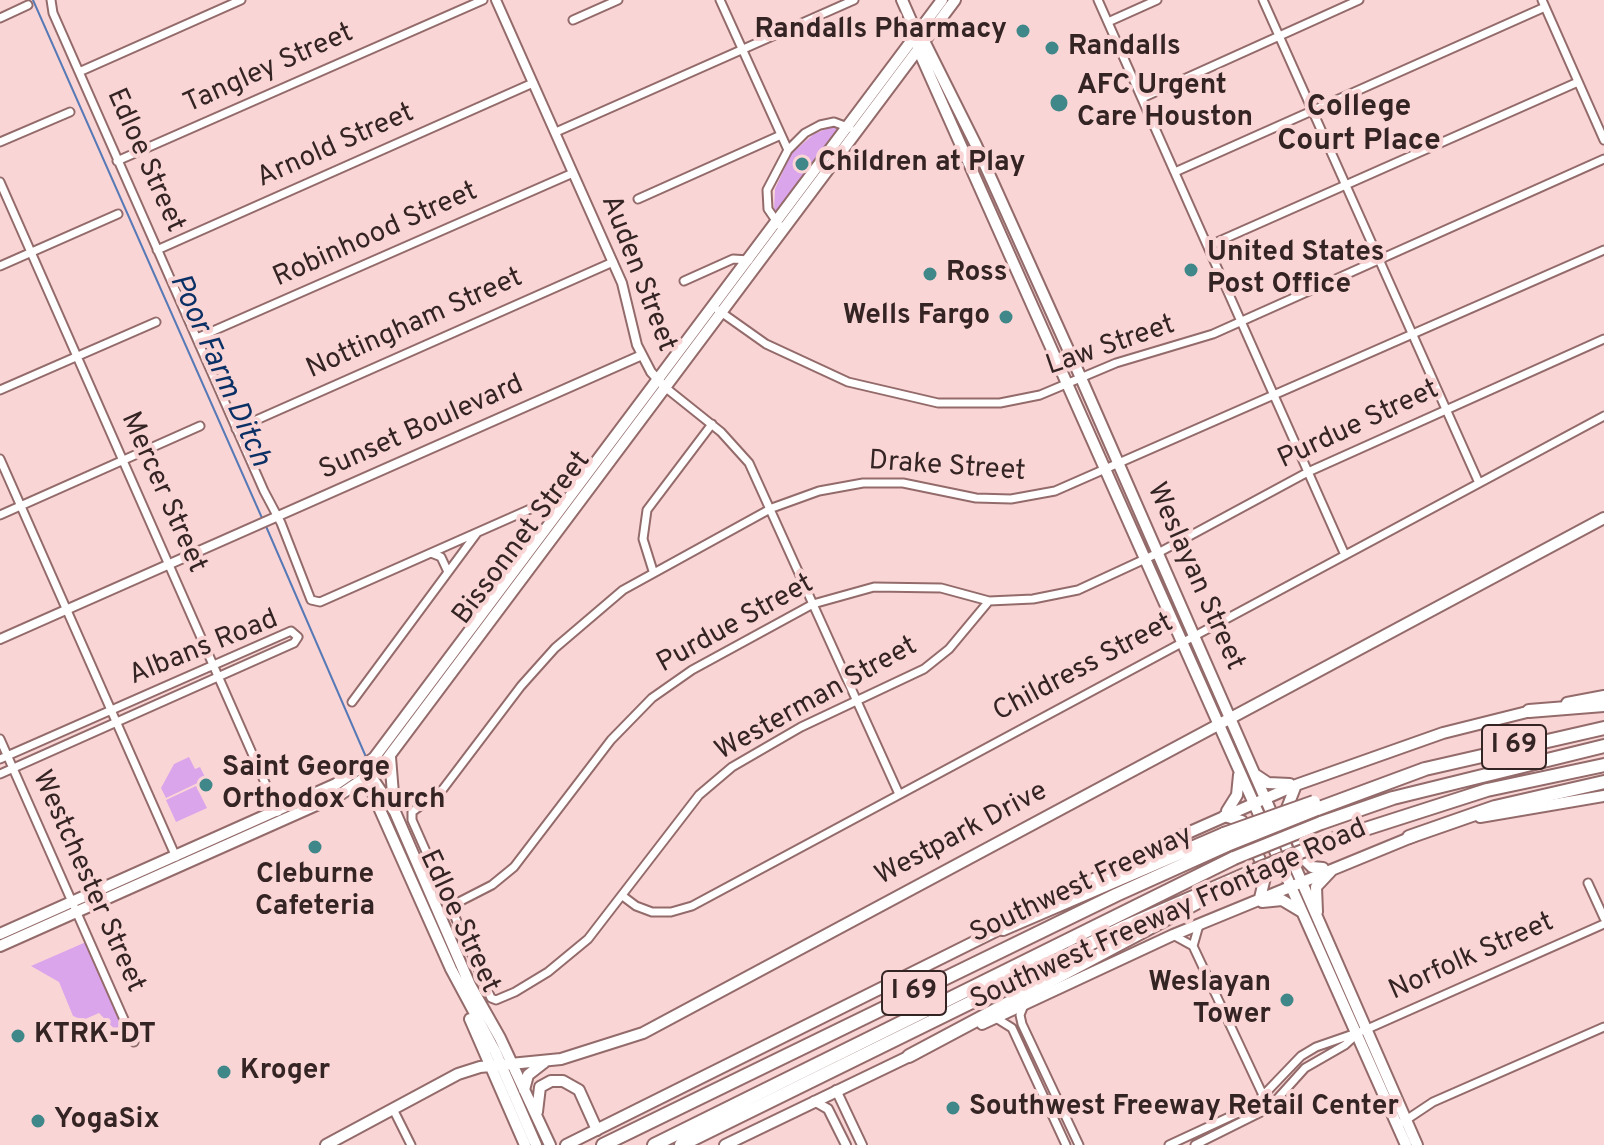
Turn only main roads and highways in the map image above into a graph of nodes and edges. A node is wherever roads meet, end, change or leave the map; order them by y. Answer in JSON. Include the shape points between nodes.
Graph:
{"nodes":[{"id":1,"x":902,"y":0,"type":"edge"},
{"id":2,"x":942,"y":0,"type":"edge"},
{"id":3,"x":955,"y":0,"type":"edge"},
{"id":4,"x":921,"y":36,"type":"junction"},
{"id":5,"x":918,"y":49,"type":"junction"},
{"id":6,"x":851,"y":129,"type":"junction"},
{"id":7,"x":976,"y":145,"type":"junction"},
{"id":8,"x":964,"y":150,"type":"junction"},
{"id":9,"x":1018,"y":257,"type":"junction"},
{"id":10,"x":1604,"y":518,"type":"edge"},
{"id":11,"x":463,"y":650,"type":"junction"},
{"id":12,"x":1604,"y":696,"type":"edge"},
{"id":13,"x":1604,"y":705,"type":"edge"},
{"id":14,"x":1529,"y":711,"type":"junction"},
{"id":15,"x":1230,"y":719,"type":"junction"},
{"id":16,"x":1219,"y":725,"type":"junction"},
{"id":17,"x":1604,"y":728,"type":"edge"},
{"id":18,"x":1604,"y":746,"type":"edge"},
{"id":19,"x":390,"y":757,"type":"junction"},
{"id":20,"x":1604,"y":765,"type":"edge"},
{"id":21,"x":1239,"y":770,"type":"junction"},
{"id":22,"x":1255,"y":774,"type":"junction"},
{"id":23,"x":366,"y":775,"type":"junction"},
{"id":24,"x":1604,"y":782,"type":"edge"},
{"id":25,"x":1296,"y":785,"type":"junction"},
{"id":26,"x":1604,"y":796,"type":"edge"},
{"id":27,"x":1265,"y":797,"type":"junction"},
{"id":28,"x":1253,"y":802,"type":"junction"},
{"id":29,"x":395,"y":812,"type":"junction"},
{"id":30,"x":1223,"y":816,"type":"junction"},
{"id":31,"x":1409,"y":837,"type":"junction"},
{"id":32,"x":1226,"y":839,"type":"junction"},
{"id":33,"x":178,"y":862,"type":"junction"},
{"id":34,"x":1335,"y":866,"type":"junction"},
{"id":35,"x":1296,"y":882,"type":"junction"},
{"id":36,"x":1214,"y":888,"type":"junction"},
{"id":37,"x":1260,"y":898,"type":"junction"},
{"id":38,"x":1244,"y":906,"type":"junction"},
{"id":39,"x":74,"y":907,"type":"junction"},
{"id":40,"x":1304,"y":914,"type":"junction"},
{"id":41,"x":440,"y":915,"type":"junction"},
{"id":42,"x":429,"y":919,"type":"junction"},
{"id":43,"x":1318,"y":922,"type":"junction"},
{"id":44,"x":1003,"y":929,"type":"junction"},
{"id":45,"x":0,"y":934,"type":"edge"},
{"id":46,"x":0,"y":946,"type":"edge"},
{"id":47,"x":1000,"y":972,"type":"junction"},
{"id":48,"x":1361,"y":1031,"type":"junction"},
{"id":49,"x":909,"y":1056,"type":"junction"},
{"id":50,"x":548,"y":1060,"type":"junction"},
{"id":51,"x":501,"y":1065,"type":"junction"},
{"id":52,"x":524,"y":1090,"type":"junction"},
{"id":53,"x":535,"y":1121,"type":"junction"},
{"id":54,"x":1402,"y":1123,"type":"junction"},
{"id":55,"x":597,"y":1130,"type":"junction"},
{"id":56,"x":750,"y":1132,"type":"junction"},
{"id":57,"x":326,"y":1145,"type":"edge"},
{"id":58,"x":525,"y":1145,"type":"edge"},
{"id":59,"x":536,"y":1145,"type":"edge"},
{"id":60,"x":550,"y":1145,"type":"edge"},
{"id":61,"x":566,"y":1145,"type":"edge"},
{"id":62,"x":603,"y":1145,"type":"edge"},
{"id":63,"x":643,"y":1145,"type":"edge"},
{"id":64,"x":654,"y":1145,"type":"edge"},
{"id":65,"x":681,"y":1145,"type":"edge"},
{"id":66,"x":725,"y":1145,"type":"edge"},
{"id":67,"x":732,"y":1145,"type":"edge"},
{"id":68,"x":1406,"y":1145,"type":"edge"},
{"id":69,"x":1417,"y":1145,"type":"edge"}],
"edges":[{"from":1,"to":4,"type":"main road","name":"Weslayan Street"},
{"from":2,"to":4,"type":"main road","name":"Bissonnet Street"},
{"from":3,"to":4,"type":"main road","name":"Bissonnet Street"},
{"from":4,"to":5,"type":"main road","name":"Weslayan Street"},
{"from":4,"to":6,"type":"main road","name":"Bissonnet Street"},
{"from":4,"to":7,"type":"main road","name":"Weslayan Street"},
{"from":5,"to":6,"type":"main road","name":"Bissonnet Street"},
{"from":5,"to":8,"type":"main road","name":"Weslayan Street"},
{"from":6,"to":11,"type":"main road","name":"Bissonnet Street"},
{"from":7,"to":8,"type":"main road"},
{"from":7,"to":9,"type":"main road","name":"Weslayan Street"},
{"from":8,"to":9,"type":"main road","name":"Weslayan Street"},
{"from":9,"to":15,"type":"main road","name":"Weslayan Street","via":[[1081,378]]},
{"from":9,"to":16,"type":"main road","name":"Weslayan Street","via":[[1068,384]]},
{"from":10,"to":15,"type":"main road","name":"Westpark Drive"},
{"from":11,"to":19,"type":"main road","name":"Bissonnet Street"},
{"from":11,"to":23,"type":"main road","name":"Bissonnet Street"},
{"from":12,"to":14,"type":"main road","name":"Southwest Freeway Frontage Road"},
{"from":13,"to":14,"type":"highway"},
{"from":14,"to":25,"type":"main road","name":"Southwest Freeway Frontage Road","via":[[1443,733]]},
{"from":15,"to":16,"type":"main road","name":"Westpark Drive"},
{"from":15,"to":22,"type":"main road","name":"Weslayan Street"},
{"from":16,"to":21,"type":"main road","name":"Weslayan Street"},
{"from":16,"to":50,"type":"main road","name":"Westpark Drive","via":[[643,1033],[592,1052]]},
{"from":17,"to":32,"type":"highway","number":"I 69","bridge":true,"via":[[1425,769]]},
{"from":18,"to":47,"type":"highway","bridge":true,"via":[[1419,790],[1321,823],[1234,858]]},
{"from":19,"to":23,"type":"main road","name":"Bissonnet Street"},
{"from":19,"to":29,"type":"main road","name":"Edloe Street"},
{"from":20,"to":36,"type":"highway","name":"Southwest Freeway","number":"I 69","bridge":true,"via":[[1487,790],[1328,841]]},
{"from":21,"to":28,"type":"main road","name":"Weslayan Street"},
{"from":21,"to":30,"type":"main road","via":[[1237,795]]},
{"from":22,"to":25,"type":"main road","via":[[1268,783]]},
{"from":22,"to":27,"type":"main road","name":"Weslayan Street"},
{"from":23,"to":29,"type":"main road","name":"Edloe Street"},
{"from":23,"to":33,"type":"main road","name":"Bissonnet Street","via":[[278,811]]},
{"from":23,"to":33,"type":"main road","name":"Bissonnet Street","via":[[278,823]]},
{"from":23,"to":42,"type":"main road","name":"Edloe Street"},
{"from":24,"to":31,"type":"highway","via":[[1495,807]]},
{"from":25,"to":27,"type":"main road","name":"Southwest Freeway Frontage Road"},
{"from":25,"to":34,"type":"main road","via":[[1287,808],[1303,858],[1317,869]]},
{"from":26,"to":31,"type":"main road","name":"Southwest Freeway Frontage Road","via":[[1495,814]]},
{"from":27,"to":28,"type":"main road","name":"Southwest Freeway Frontage Road"},
{"from":27,"to":35,"type":"main road","name":"Weslayan Street"},
{"from":28,"to":30,"type":"main road","name":"Southwest Freeway Frontage Road"},
{"from":28,"to":35,"type":"main road","name":"Weslayan Street"},
{"from":29,"to":41,"type":"main road","name":"Edloe Street"},
{"from":30,"to":37,"type":"main road","via":[[1242,821],[1266,873]]},
{"from":30,"to":44,"type":"main road","name":"Southwest Freeway Frontage Road"},
{"from":31,"to":34,"type":"main road","name":"Southwest Freeway Frontage Road"},
{"from":32,"to":44,"type":"highway"},
{"from":32,"to":62,"type":"highway","name":"Southwest Freeway","number":"I 69"},
{"from":33,"to":39,"type":"main road","name":"Bissonnet Street"},
{"from":34,"to":35,"type":"main road","name":"Southwest Freeway Frontage Road"},
{"from":34,"to":43,"type":"main road","via":[[1316,887]]},
{"from":35,"to":37,"type":"main road","name":"Southwest Freeway Frontage Road"},
{"from":35,"to":40,"type":"main road","name":"Weslayan Street"},
{"from":35,"to":43,"type":"main road","name":"Weslayan Street"},
{"from":36,"to":49,"type":"highway","via":[[1196,904]]},
{"from":36,"to":65,"type":"highway","name":"Southwest Freeway","number":"I 69"},
{"from":37,"to":38,"type":"main road","name":"Southwest Freeway Frontage Road"},
{"from":38,"to":40,"type":"main road","via":[[1282,900]]},
{"from":38,"to":49,"type":"main road","name":"Southwest Freeway Frontage Road"},
{"from":39,"to":45,"type":"main road","name":"Bissonnet Street"},
{"from":39,"to":46,"type":"main road","name":"Bissonnet Street"},
{"from":40,"to":48,"type":"main road","name":"Weslayan Street"},
{"from":41,"to":42,"type":"main road"},
{"from":41,"to":51,"type":"main road","name":"Edloe Street"},
{"from":42,"to":51,"type":"main road","name":"Edloe Street"},
{"from":43,"to":48,"type":"main road","name":"Weslayan Street"},
{"from":44,"to":55,"type":"main road","name":"Southwest Freeway Frontage Road"},
{"from":47,"to":63,"type":"highway"},
{"from":47,"to":64,"type":"highway"},
{"from":48,"to":54,"type":"main road","name":"Weslayan Street"},
{"from":49,"to":56,"type":"main road","name":"Southwest Freeway Frontage Road"},
{"from":50,"to":51,"type":"main road","name":"Westpark Drive"},
{"from":50,"to":52,"type":"main road","via":[[528,1075]]},
{"from":51,"to":52,"type":"main road","name":"Edloe Street"},
{"from":51,"to":53,"type":"main road","name":"Edloe Street"},
{"from":51,"to":57,"type":"main road","name":"Westpark Drive","via":[[458,1074]]},
{"from":51,"to":58,"type":"main road"},
{"from":52,"to":53,"type":"main road","name":"Edloe Street"},
{"from":53,"to":55,"type":"main road","via":[[538,1090],[559,1080],[579,1090]]},
{"from":53,"to":59,"type":"main road","name":"Edloe Street"},
{"from":53,"to":60,"type":"main road","name":"Edloe Street"},
{"from":54,"to":68,"type":"main road","name":"Weslayan Street"},
{"from":54,"to":69,"type":"main road","name":"Weslayan Street"},
{"from":55,"to":61,"type":"main road","name":"Southwest Freeway Frontage Road"},
{"from":56,"to":66,"type":"main road","name":"Southwest Freeway Frontage Road"},
{"from":56,"to":67,"type":"main road"}]}
